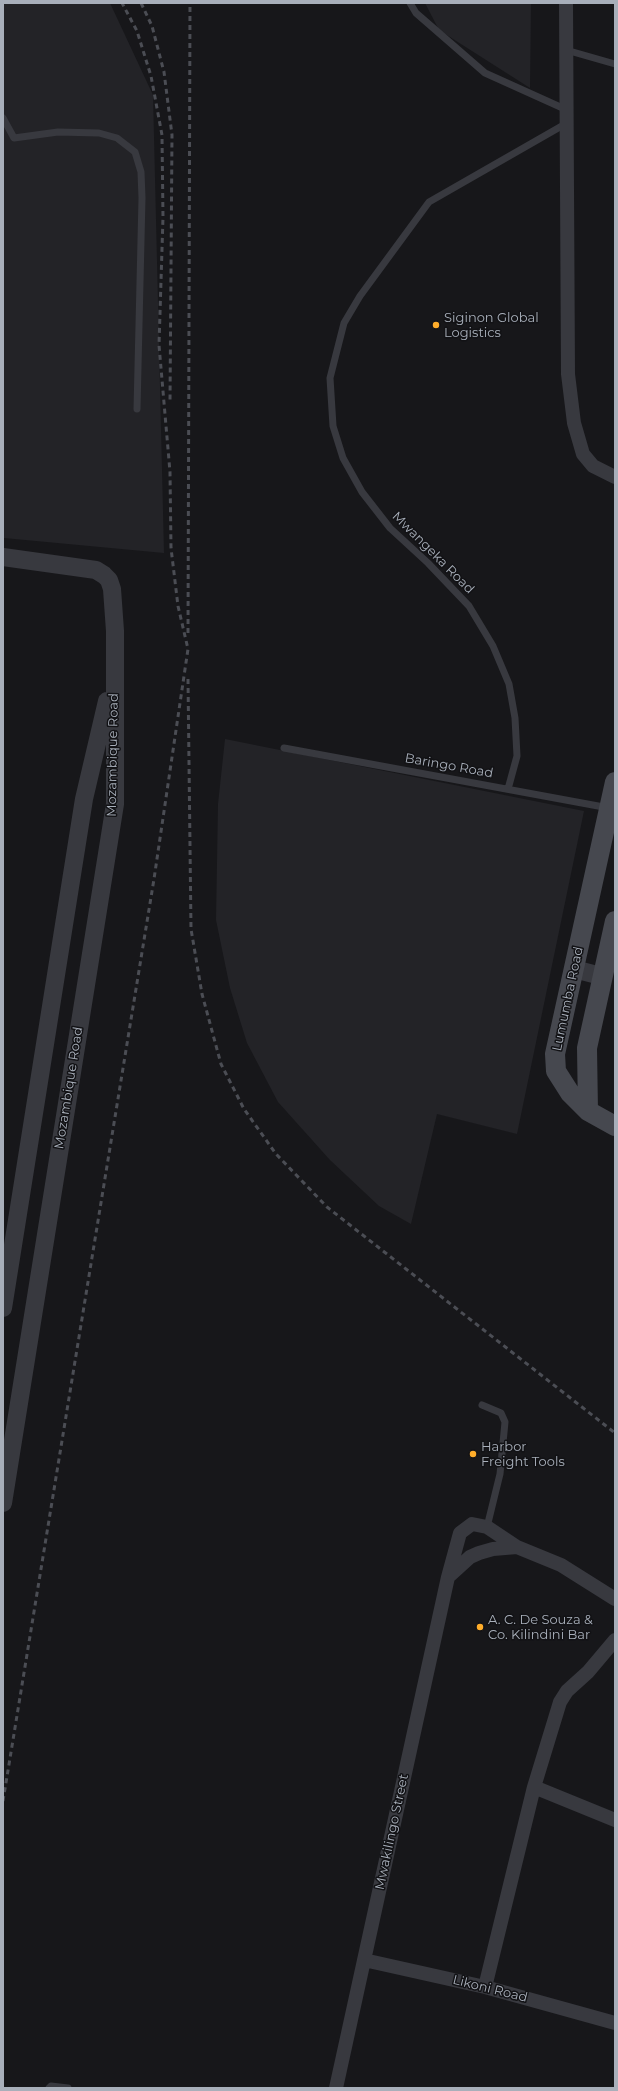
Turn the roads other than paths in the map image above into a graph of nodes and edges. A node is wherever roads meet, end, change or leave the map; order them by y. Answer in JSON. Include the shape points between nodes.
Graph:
{"nodes":[{"id":1,"x":410,"y":3,"type":"edge"},
{"id":2,"x":566,"y":3,"type":"edge"},
{"id":3,"x":566,"y":50,"type":"junction"},
{"id":4,"x":615,"y":64,"type":"edge"},
{"id":5,"x":567,"y":116,"type":"junction"},
{"id":6,"x":3,"y":118,"type":"edge"},
{"id":7,"x":137,"y":409,"type":"dead end"},
{"id":8,"x":615,"y":477,"type":"edge"},
{"id":9,"x":3,"y":557,"type":"edge"},
{"id":10,"x":115,"y":671,"type":"junction"},
{"id":11,"x":284,"y":748,"type":"dead end"},
{"id":12,"x":615,"y":782,"type":"edge"},
{"id":13,"x":508,"y":789,"type":"junction"},
{"id":14,"x":609,"y":808,"type":"junction"},
{"id":15,"x":615,"y":921,"type":"edge"},
{"id":16,"x":574,"y":969,"type":"junction"},
{"id":17,"x":601,"y":976,"type":"junction"},
{"id":18,"x":588,"y":1111,"type":"junction"},
{"id":19,"x":615,"y":1126,"type":"edge"},
{"id":20,"x":3,"y":1308,"type":"edge"},
{"id":21,"x":482,"y":1405,"type":"dead end"},
{"id":22,"x":3,"y":1504,"type":"edge"},
{"id":23,"x":487,"y":1527,"type":"junction"},
{"id":24,"x":517,"y":1547,"type":"junction"},
{"id":25,"x":448,"y":1577,"type":"junction"},
{"id":26,"x":615,"y":1599,"type":"edge"},
{"id":27,"x":615,"y":1640,"type":"edge"},
{"id":28,"x":534,"y":1787,"type":"junction"},
{"id":29,"x":615,"y":1820,"type":"edge"},
{"id":30,"x":364,"y":1960,"type":"junction"},
{"id":31,"x":485,"y":1987,"type":"junction"},
{"id":32,"x":615,"y":2023,"type":"edge"},
{"id":33,"x":49,"y":2088,"type":"edge"},
{"id":34,"x":68,"y":2088,"type":"edge"},
{"id":35,"x":336,"y":2088,"type":"edge"}],
"edges":[{"from":1,"to":5,"type":"lane","via":[[416,13],[484,73]]},
{"from":2,"to":3,"type":"street"},
{"from":3,"to":4,"type":"lane"},
{"from":3,"to":5,"type":"street"},
{"from":5,"to":8,"type":"street","via":[[568,374],[574,423],[583,454],[593,466]]},
{"from":5,"to":13,"type":"lane","name":"Mwangeka Road","via":[[429,202],[360,296],[344,323],[330,378],[333,426],[343,458],[362,492],[390,528],[469,606],[494,646],[509,684],[515,718],[517,756]]},
{"from":6,"to":7,"type":"lane","via":[[14,138],[58,132],[99,133],[117,138],[135,152],[141,172],[142,248]]},
{"from":9,"to":10,"type":"street","name":"Mozambique Road","via":[[96,570],[109,580],[112,589]]},
{"from":10,"to":20,"type":"street","name":"Mozambique Road","via":[[84,799]]},
{"from":10,"to":22,"type":"street","name":"Mozambique Road","via":[[115,804]]},
{"from":11,"to":13,"type":"lane","name":"Baringo Road"},
{"from":12,"to":14,"type":"main road","name":"Lumumba Road"},
{"from":13,"to":14,"type":"lane","name":"Baringo Road"},
{"from":14,"to":16,"type":"main road","name":"Lumumba Road"},
{"from":15,"to":17,"type":"main road"},
{"from":16,"to":17,"type":"street"},
{"from":16,"to":18,"type":"main road","name":"Lumumba Road","via":[[555,1054],[556,1071],[570,1093]]},
{"from":17,"to":18,"type":"main road","via":[[586,1058]]},
{"from":18,"to":19,"type":"main road","name":"Lumumba Road"},
{"from":21,"to":23,"type":"lane","via":[[501,1413],[506,1422],[500,1474]]},
{"from":23,"to":24,"type":"street"},
{"from":23,"to":25,"type":"street","name":"Mwakilingo Street","via":[[472,1524],[460,1533]]},
{"from":24,"to":25,"type":"street","via":[[493,1549],[470,1557]]},
{"from":24,"to":26,"type":"street","via":[[561,1565]]},
{"from":25,"to":30,"type":"street","name":"Mwakilingo Street"},
{"from":27,"to":28,"type":"street","via":[[588,1672],[567,1691],[560,1702]]},
{"from":28,"to":29,"type":"street"},
{"from":28,"to":31,"type":"street"},
{"from":30,"to":31,"type":"street","name":"Likoni Road"},
{"from":30,"to":35,"type":"street","name":"Mwakilingo Street"},
{"from":31,"to":32,"type":"street","name":"Likoni Road"},
{"from":33,"to":34,"type":"lane"}]}
